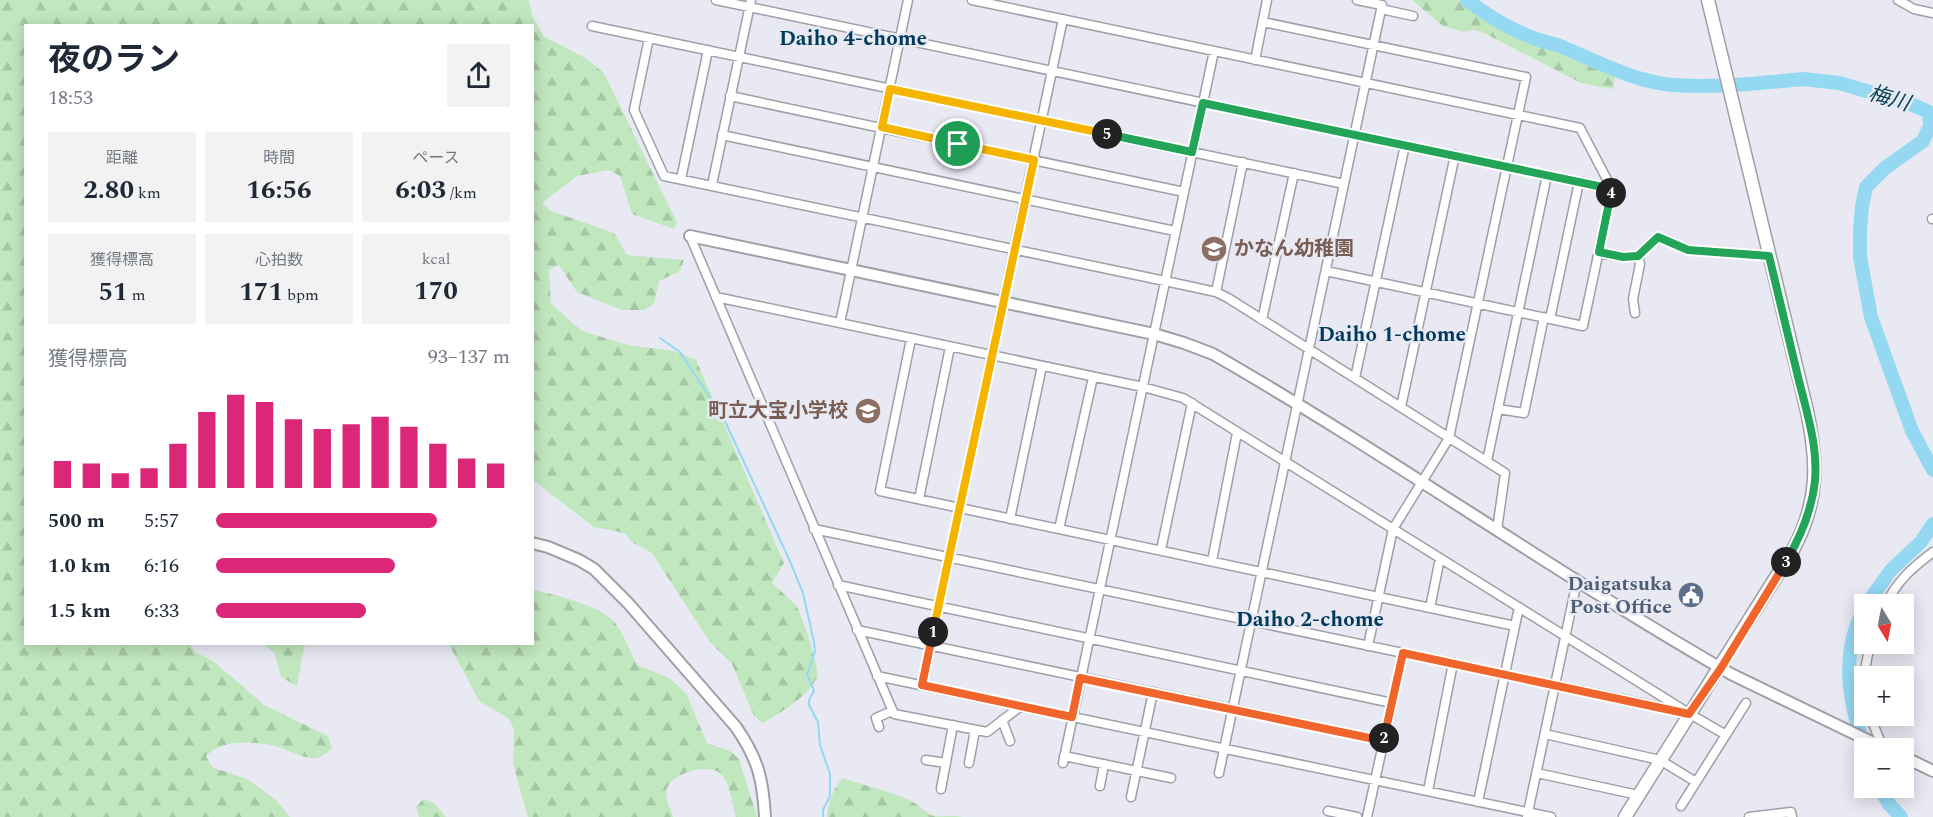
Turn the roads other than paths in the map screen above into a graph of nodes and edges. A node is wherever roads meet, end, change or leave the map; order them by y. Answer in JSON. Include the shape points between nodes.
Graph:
{"nodes":[{"id":1,"x":716,"y":0,"type":"edge"},
{"id":2,"x":908,"y":0,"type":"edge"},
{"id":3,"x":972,"y":0,"type":"edge"},
{"id":4,"x":1267,"y":0,"type":"edge"},
{"id":5,"x":1357,"y":0,"type":"edge"},
{"id":6,"x":1708,"y":0,"type":"edge"},
{"id":7,"x":1898,"y":0,"type":"edge"},
{"id":8,"x":988,"y":1,"type":"edge"},
{"id":9,"x":750,"y":3,"type":"edge"},
{"id":10,"x":1381,"y":9,"type":"junction"},
{"id":11,"x":1933,"y":13,"type":"edge"},
{"id":12,"x":1413,"y":16,"type":"dead end"},
{"id":13,"x":1063,"y":19,"type":"junction"},
{"id":14,"x":1263,"y":22,"type":"junction"},
{"id":15,"x":592,"y":26,"type":"dead end"},
{"id":16,"x":649,"y":38,"type":"junction"},
{"id":17,"x":900,"y":38,"type":"junction"},
{"id":18,"x":1373,"y":45,"type":"junction"},
{"id":19,"x":708,"y":51,"type":"junction"},
{"id":20,"x":1214,"y":51,"type":"junction"},
{"id":21,"x":738,"y":57,"type":"junction"},
{"id":22,"x":1256,"y":60,"type":"junction"},
{"id":23,"x":1052,"y":71,"type":"junction"},
{"id":24,"x":1365,"y":84,"type":"junction"},
{"id":25,"x":890,"y":89,"type":"junction"},
{"id":26,"x":730,"y":96,"type":"junction"},
{"id":27,"x":1203,"y":103,"type":"junction"},
{"id":28,"x":1518,"y":115,"type":"junction"},
{"id":29,"x":1042,"y":120,"type":"junction"},
{"id":30,"x":882,"y":127,"type":"junction"},
{"id":31,"x":1354,"y":134,"type":"junction"},
{"id":32,"x":722,"y":135,"type":"junction"},
{"id":33,"x":1405,"y":145,"type":"junction"},
{"id":34,"x":1192,"y":152,"type":"junction"},
{"id":35,"x":1455,"y":155,"type":"junction"},
{"id":36,"x":1034,"y":160,"type":"junction"},
{"id":37,"x":1243,"y":162,"type":"junction"},
{"id":38,"x":1507,"y":166,"type":"junction"},
{"id":39,"x":874,"y":167,"type":"junction"},
{"id":40,"x":1294,"y":173,"type":"junction"},
{"id":41,"x":1547,"y":175,"type":"junction"},
{"id":42,"x":681,"y":179,"type":"junction"},
{"id":43,"x":1579,"y":182,"type":"junction"},
{"id":44,"x":1344,"y":184,"type":"junction"},
{"id":45,"x":712,"y":185,"type":"junction"},
{"id":46,"x":1612,"y":189,"type":"junction"},
{"id":47,"x":1184,"y":192,"type":"junction"},
{"id":48,"x":1025,"y":199,"type":"junction"},
{"id":49,"x":863,"y":217,"type":"junction"},
{"id":50,"x":1175,"y":231,"type":"junction"},
{"id":51,"x":690,"y":236,"type":"joint"},
{"id":52,"x":1014,"y":250,"type":"junction"},
{"id":53,"x":1599,"y":252,"type":"junction"},
{"id":54,"x":1638,"y":256,"type":"junction"},
{"id":55,"x":1769,"y":256,"type":"junction"},
{"id":56,"x":851,"y":270,"type":"junction"},
{"id":57,"x":1326,"y":271,"type":"junction"},
{"id":58,"x":1165,"y":281,"type":"junction"},
{"id":59,"x":1376,"y":281,"type":"junction"},
{"id":60,"x":1216,"y":292,"type":"junction"},
{"id":61,"x":1426,"y":292,"type":"junction"},
{"id":62,"x":716,"y":297,"type":"junction"},
{"id":63,"x":1003,"y":302,"type":"junction"},
{"id":64,"x":1478,"y":303,"type":"junction"},
{"id":65,"x":1517,"y":311,"type":"junction"},
{"id":66,"x":1635,"y":313,"type":"dead end"},
{"id":67,"x":1547,"y":318,"type":"junction"},
{"id":68,"x":1262,"y":320,"type":"junction"},
{"id":69,"x":840,"y":323,"type":"junction"},
{"id":70,"x":1154,"y":334,"type":"junction"},
{"id":71,"x":911,"y":339,"type":"junction"},
{"id":72,"x":950,"y":347,"type":"junction"},
{"id":73,"x":1309,"y":350,"type":"junction"},
{"id":74,"x":992,"y":355,"type":"junction"},
{"id":75,"x":1042,"y":366,"type":"junction"},
{"id":76,"x":1093,"y":377,"type":"junction"},
{"id":77,"x":1355,"y":378,"type":"junction"},
{"id":78,"x":1143,"y":387,"type":"junction"},
{"id":79,"x":1192,"y":403,"type":"junction"},
{"id":80,"x":1297,"y":405,"type":"junction"},
{"id":81,"x":1401,"y":407,"type":"junction"},
{"id":82,"x":1497,"y":409,"type":"junction"},
{"id":83,"x":1238,"y":432,"type":"junction"},
{"id":84,"x":1449,"y":438,"type":"junction"},
{"id":85,"x":1487,"y":461,"type":"junction"},
{"id":86,"x":1285,"y":462,"type":"junction"},
{"id":87,"x":1422,"y":483,"type":"junction"},
{"id":88,"x":919,"y":500,"type":"junction"},
{"id":89,"x":959,"y":508,"type":"junction"},
{"id":90,"x":1010,"y":519,"type":"junction"},
{"id":91,"x":814,"y":529,"type":"junction"},
{"id":92,"x":1059,"y":529,"type":"junction"},
{"id":93,"x":1393,"y":529,"type":"junction"},
{"id":94,"x":1497,"y":530,"type":"junction"},
{"id":95,"x":1110,"y":540,"type":"junction"},
{"id":96,"x":534,"y":544,"type":"edge"},
{"id":97,"x":1161,"y":550,"type":"junction"},
{"id":98,"x":1933,"y":552,"type":"edge"},
{"id":99,"x":949,"y":557,"type":"junction"},
{"id":100,"x":1440,"y":558,"type":"junction"},
{"id":101,"x":1212,"y":561,"type":"junction"},
{"id":102,"x":1261,"y":572,"type":"junction"},
{"id":103,"x":1577,"y":581,"type":"junction"},
{"id":104,"x":838,"y":585,"type":"junction"},
{"id":105,"x":1100,"y":589,"type":"junction"},
{"id":106,"x":1891,"y":594,"type":"edge"},
{"id":107,"x":1380,"y":597,"type":"junction"},
{"id":108,"x":939,"y":607,"type":"junction"},
{"id":109,"x":1519,"y":607,"type":"junction"},
{"id":110,"x":1430,"y":608,"type":"junction"},
{"id":111,"x":1251,"y":621,"type":"junction"},
{"id":112,"x":1515,"y":626,"type":"junction"},
{"id":113,"x":857,"y":630,"type":"junction"},
{"id":114,"x":1565,"y":637,"type":"junction"},
{"id":115,"x":1089,"y":638,"type":"junction"},
{"id":116,"x":930,"y":646,"type":"junction"},
{"id":117,"x":1368,"y":646,"type":"junction"},
{"id":118,"x":1403,"y":653,"type":"junction"},
{"id":119,"x":1453,"y":663,"type":"junction"},
{"id":120,"x":1721,"y":668,"type":"junction"},
{"id":121,"x":1241,"y":670,"type":"junction"},
{"id":122,"x":1505,"y":674,"type":"junction"},
{"id":123,"x":877,"y":676,"type":"junction"},
{"id":124,"x":1080,"y":678,"type":"junction"},
{"id":125,"x":922,"y":685,"type":"junction"},
{"id":126,"x":1555,"y":685,"type":"junction"},
{"id":127,"x":1153,"y":692,"type":"junction"},
{"id":128,"x":1392,"y":703,"type":"junction"},
{"id":129,"x":1746,"y":703,"type":"dead end"},
{"id":130,"x":1021,"y":706,"type":"junction"},
{"id":131,"x":1232,"y":709,"type":"junction"},
{"id":132,"x":892,"y":711,"type":"junction"},
{"id":133,"x":1689,"y":714,"type":"junction"},
{"id":134,"x":1072,"y":717,"type":"junction"},
{"id":135,"x":1002,"y":720,"type":"junction"},
{"id":136,"x":953,"y":725,"type":"junction"},
{"id":137,"x":879,"y":727,"type":"dead end"},
{"id":138,"x":975,"y":730,"type":"junction"},
{"id":139,"x":1145,"y":732,"type":"junction"},
{"id":140,"x":1545,"y":734,"type":"junction"},
{"id":141,"x":1726,"y":735,"type":"junction"},
{"id":142,"x":1862,"y":738,"type":"edge"},
{"id":143,"x":1010,"y":741,"type":"dead end"},
{"id":144,"x":1384,"y":741,"type":"junction"},
{"id":145,"x":1224,"y":748,"type":"junction"},
{"id":146,"x":926,"y":760,"type":"dead end"},
{"id":147,"x":1660,"y":760,"type":"junction"},
{"id":148,"x":1914,"y":762,"type":"edge"},
{"id":149,"x":945,"y":763,"type":"junction"},
{"id":150,"x":969,"y":763,"type":"dead end"},
{"id":151,"x":1104,"y":764,"type":"junction"},
{"id":152,"x":1136,"y":771,"type":"junction"},
{"id":153,"x":1933,"y":771,"type":"edge"},
{"id":154,"x":1219,"y":773,"type":"dead end"},
{"id":155,"x":1537,"y":773,"type":"junction"},
{"id":156,"x":1171,"y":778,"type":"dead end"},
{"id":157,"x":1375,"y":780,"type":"junction"},
{"id":158,"x":1696,"y":782,"type":"junction"},
{"id":159,"x":1100,"y":786,"type":"dead end"},
{"id":160,"x":941,"y":789,"type":"dead end"},
{"id":161,"x":1428,"y":791,"type":"junction"},
{"id":162,"x":1638,"y":795,"type":"junction"},
{"id":163,"x":1131,"y":797,"type":"dead end"},
{"id":164,"x":1478,"y":802,"type":"junction"},
{"id":165,"x":1681,"y":806,"type":"dead end"},
{"id":166,"x":1328,"y":811,"type":"dead end"},
{"id":167,"x":1528,"y":815,"type":"edge"},
{"id":168,"x":765,"y":817,"type":"edge"},
{"id":169,"x":1357,"y":817,"type":"edge"},
{"id":170,"x":1367,"y":817,"type":"edge"},
{"id":171,"x":1551,"y":817,"type":"edge"},
{"id":172,"x":1625,"y":817,"type":"edge"},
{"id":173,"x":1749,"y":817,"type":"edge"},
{"id":174,"x":1792,"y":817,"type":"edge"}],
"edges":[{"from":1,"to":9,"type":"street"},
{"from":2,"to":17,"type":"street"},
{"from":3,"to":8,"type":"street"},
{"from":4,"to":14,"type":"street"},
{"from":5,"to":10,"type":"street","via":[[1382,5]]},
{"from":6,"to":55,"type":"main road"},
{"from":7,"to":11,"type":"street"},
{"from":8,"to":13,"type":"street"},
{"from":9,"to":17,"type":"street"},
{"from":9,"to":21,"type":"street"},
{"from":10,"to":12,"type":"street"},
{"from":10,"to":18,"type":"street"},
{"from":13,"to":20,"type":"street"},
{"from":13,"to":23,"type":"street"},
{"from":14,"to":18,"type":"street"},
{"from":14,"to":22,"type":"street"},
{"from":15,"to":16,"type":"street"},
{"from":16,"to":19,"type":"street"},
{"from":16,"to":42,"type":"street","via":[[634,110],[664,176]]},
{"from":17,"to":23,"type":"street"},
{"from":17,"to":25,"type":"street"},
{"from":18,"to":24,"type":"street"},
{"from":18,"to":28,"type":"street","via":[[1526,76]]},
{"from":19,"to":21,"type":"street"},
{"from":19,"to":42,"type":"street"},
{"from":20,"to":22,"type":"street"},
{"from":20,"to":27,"type":"street"},
{"from":21,"to":25,"type":"street"},
{"from":21,"to":26,"type":"street"},
{"from":22,"to":24,"type":"street"},
{"from":23,"to":27,"type":"street"},
{"from":23,"to":29,"type":"street"},
{"from":24,"to":28,"type":"street"},
{"from":24,"to":31,"type":"street"},
{"from":25,"to":29,"type":"street"},
{"from":25,"to":30,"type":"street"},
{"from":26,"to":30,"type":"street"},
{"from":26,"to":32,"type":"street"},
{"from":27,"to":31,"type":"street"},
{"from":27,"to":34,"type":"street"},
{"from":28,"to":38,"type":"street"},
{"from":28,"to":46,"type":"street","via":[[1580,128]]},
{"from":29,"to":34,"type":"street"},
{"from":29,"to":36,"type":"street"},
{"from":30,"to":36,"type":"street"},
{"from":30,"to":39,"type":"street"},
{"from":31,"to":33,"type":"street"},
{"from":31,"to":44,"type":"street"},
{"from":32,"to":39,"type":"street"},
{"from":32,"to":45,"type":"street"},
{"from":33,"to":35,"type":"street"},
{"from":33,"to":59,"type":"street"},
{"from":34,"to":37,"type":"street"},
{"from":34,"to":47,"type":"street"},
{"from":35,"to":38,"type":"street"},
{"from":35,"to":61,"type":"street"},
{"from":36,"to":47,"type":"street"},
{"from":36,"to":48,"type":"street"},
{"from":37,"to":40,"type":"street"},
{"from":37,"to":60,"type":"street"},
{"from":38,"to":41,"type":"street"},
{"from":38,"to":64,"type":"street"},
{"from":39,"to":48,"type":"street"},
{"from":39,"to":49,"type":"street"},
{"from":40,"to":44,"type":"street"},
{"from":40,"to":68,"type":"street"},
{"from":41,"to":43,"type":"street"},
{"from":41,"to":65,"type":"street"},
{"from":42,"to":45,"type":"street"},
{"from":43,"to":46,"type":"street"},
{"from":43,"to":67,"type":"street"},
{"from":44,"to":57,"type":"street"},
{"from":45,"to":49,"type":"street"},
{"from":46,"to":53,"type":"street"},
{"from":47,"to":50,"type":"street"},
{"from":48,"to":50,"type":"street"},
{"from":48,"to":52,"type":"street"},
{"from":49,"to":52,"type":"street"},
{"from":49,"to":56,"type":"street"},
{"from":50,"to":58,"type":"street"},
{"from":51,"to":56,"type":"street"},
{"from":51,"to":62,"type":"street"},
{"from":52,"to":58,"type":"street"},
{"from":52,"to":63,"type":"street"},
{"from":53,"to":54,"type":"street"},
{"from":53,"to":67,"type":"street","via":[[1583,326]]},
{"from":54,"to":55,"type":"street","via":[[1658,237],[1688,250]]},
{"from":54,"to":66,"type":"street"},
{"from":55,"to":120,"type":"main road","via":[[1813,442],[1815,479],[1800,536]]},
{"from":56,"to":63,"type":"street"},
{"from":56,"to":69,"type":"street"},
{"from":57,"to":59,"type":"street"},
{"from":57,"to":73,"type":"street"},
{"from":58,"to":60,"type":"street"},
{"from":58,"to":70,"type":"street"},
{"from":59,"to":61,"type":"street"},
{"from":59,"to":77,"type":"street"},
{"from":60,"to":68,"type":"street"},
{"from":61,"to":64,"type":"street"},
{"from":61,"to":81,"type":"street"},
{"from":62,"to":69,"type":"street"},
{"from":62,"to":91,"type":"street"},
{"from":63,"to":70,"type":"street"},
{"from":63,"to":74,"type":"street"},
{"from":64,"to":65,"type":"street"},
{"from":64,"to":84,"type":"street"},
{"from":65,"to":67,"type":"street"},
{"from":65,"to":82,"type":"street"},
{"from":67,"to":82,"type":"street","via":[[1524,413]]},
{"from":68,"to":73,"type":"street"},
{"from":69,"to":71,"type":"street"},
{"from":70,"to":78,"type":"street"},
{"from":70,"to":80,"type":"street","via":[[1213,354]]},
{"from":71,"to":72,"type":"street"},
{"from":71,"to":88,"type":"street","via":[[880,491]]},
{"from":72,"to":74,"type":"street"},
{"from":72,"to":88,"type":"street"},
{"from":73,"to":77,"type":"street"},
{"from":73,"to":80,"type":"street"},
{"from":74,"to":75,"type":"street"},
{"from":74,"to":89,"type":"street"},
{"from":75,"to":76,"type":"street"},
{"from":75,"to":90,"type":"street"},
{"from":76,"to":78,"type":"street"},
{"from":76,"to":92,"type":"street"},
{"from":77,"to":81,"type":"street"},
{"from":78,"to":79,"type":"street"},
{"from":78,"to":95,"type":"street"},
{"from":79,"to":83,"type":"street"},
{"from":79,"to":97,"type":"street"},
{"from":80,"to":86,"type":"street"},
{"from":80,"to":87,"type":"street"},
{"from":81,"to":84,"type":"street"},
{"from":82,"to":85,"type":"street"},
{"from":83,"to":86,"type":"street"},
{"from":83,"to":101,"type":"street"},
{"from":84,"to":85,"type":"street"},
{"from":84,"to":87,"type":"street"},
{"from":85,"to":94,"type":"street","via":[[1505,473]]},
{"from":86,"to":93,"type":"street"},
{"from":86,"to":102,"type":"street"},
{"from":87,"to":93,"type":"street"},
{"from":87,"to":94,"type":"street"},
{"from":88,"to":89,"type":"street"},
{"from":89,"to":90,"type":"street"},
{"from":89,"to":99,"type":"street"},
{"from":90,"to":92,"type":"street"},
{"from":91,"to":99,"type":"street"},
{"from":91,"to":104,"type":"street"},
{"from":92,"to":95,"type":"street"},
{"from":93,"to":100,"type":"street"},
{"from":93,"to":107,"type":"street"},
{"from":94,"to":103,"type":"street"},
{"from":95,"to":97,"type":"street"},
{"from":95,"to":105,"type":"street"},
{"from":96,"to":168,"type":"street","via":[[594,569],[736,727],[760,771]]},
{"from":97,"to":101,"type":"street"},
{"from":98,"to":106,"type":"street","via":[[1903,577]]},
{"from":99,"to":105,"type":"street"},
{"from":99,"to":108,"type":"street"},
{"from":100,"to":109,"type":"street"},
{"from":100,"to":110,"type":"street"},
{"from":101,"to":102,"type":"street"},
{"from":102,"to":107,"type":"street"},
{"from":102,"to":111,"type":"street"},
{"from":103,"to":114,"type":"street"},
{"from":103,"to":120,"type":"street"},
{"from":104,"to":108,"type":"street"},
{"from":104,"to":113,"type":"street"},
{"from":105,"to":111,"type":"street"},
{"from":105,"to":115,"type":"street"},
{"from":107,"to":110,"type":"street"},
{"from":107,"to":117,"type":"street"},
{"from":108,"to":115,"type":"street"},
{"from":108,"to":116,"type":"street"},
{"from":109,"to":112,"type":"street"},
{"from":109,"to":114,"type":"street"},
{"from":110,"to":112,"type":"street"},
{"from":111,"to":117,"type":"street"},
{"from":111,"to":121,"type":"street"},
{"from":112,"to":122,"type":"street"},
{"from":113,"to":116,"type":"street"},
{"from":113,"to":123,"type":"street"},
{"from":114,"to":126,"type":"street"},
{"from":114,"to":133,"type":"street"},
{"from":115,"to":121,"type":"street"},
{"from":115,"to":124,"type":"street"},
{"from":116,"to":124,"type":"street"},
{"from":116,"to":125,"type":"street"},
{"from":117,"to":118,"type":"street"},
{"from":118,"to":119,"type":"street"},
{"from":118,"to":128,"type":"street"},
{"from":119,"to":122,"type":"street"},
{"from":119,"to":161,"type":"street"},
{"from":120,"to":133,"type":"main road"},
{"from":120,"to":142,"type":"street"},
{"from":121,"to":128,"type":"street"},
{"from":121,"to":131,"type":"street"},
{"from":122,"to":126,"type":"street"},
{"from":122,"to":164,"type":"street"},
{"from":123,"to":125,"type":"street"},
{"from":123,"to":132,"type":"street"},
{"from":124,"to":127,"type":"street"},
{"from":124,"to":134,"type":"street"},
{"from":125,"to":130,"type":"street"},
{"from":126,"to":133,"type":"street"},
{"from":126,"to":140,"type":"street"},
{"from":127,"to":131,"type":"street"},
{"from":127,"to":139,"type":"street"},
{"from":128,"to":144,"type":"street"},
{"from":129,"to":141,"type":"street"},
{"from":130,"to":134,"type":"street"},
{"from":130,"to":135,"type":"street"},
{"from":131,"to":144,"type":"street"},
{"from":131,"to":145,"type":"street"},
{"from":132,"to":136,"type":"street"},
{"from":132,"to":137,"type":"street","via":[[876,718]]},
{"from":133,"to":141,"type":"street"},
{"from":133,"to":147,"type":"main road"},
{"from":134,"to":139,"type":"street"},
{"from":134,"to":151,"type":"street","via":[[1064,759]]},
{"from":135,"to":138,"type":"street","via":[[987,732]]},
{"from":135,"to":143,"type":"street"},
{"from":136,"to":138,"type":"street"},
{"from":136,"to":149,"type":"street"},
{"from":138,"to":150,"type":"street"},
{"from":139,"to":145,"type":"street"},
{"from":139,"to":152,"type":"street"},
{"from":140,"to":147,"type":"street"},
{"from":140,"to":155,"type":"street"},
{"from":141,"to":158,"type":"street"},
{"from":144,"to":157,"type":"street"},
{"from":145,"to":154,"type":"street"},
{"from":145,"to":157,"type":"street"},
{"from":146,"to":149,"type":"street"},
{"from":147,"to":158,"type":"street"},
{"from":147,"to":162,"type":"main road"},
{"from":148,"to":153,"type":"street"},
{"from":149,"to":160,"type":"street"},
{"from":151,"to":152,"type":"street"},
{"from":151,"to":159,"type":"street"},
{"from":152,"to":156,"type":"street"},
{"from":152,"to":163,"type":"street"},
{"from":155,"to":162,"type":"street"},
{"from":155,"to":167,"type":"street"},
{"from":157,"to":161,"type":"street"},
{"from":157,"to":170,"type":"street"},
{"from":158,"to":165,"type":"street"},
{"from":161,"to":164,"type":"street"},
{"from":162,"to":172,"type":"main road"},
{"from":164,"to":167,"type":"street"},
{"from":166,"to":169,"type":"street"},
{"from":167,"to":171,"type":"street"},
{"from":173,"to":174,"type":"street","via":[[1791,812]]}]}
